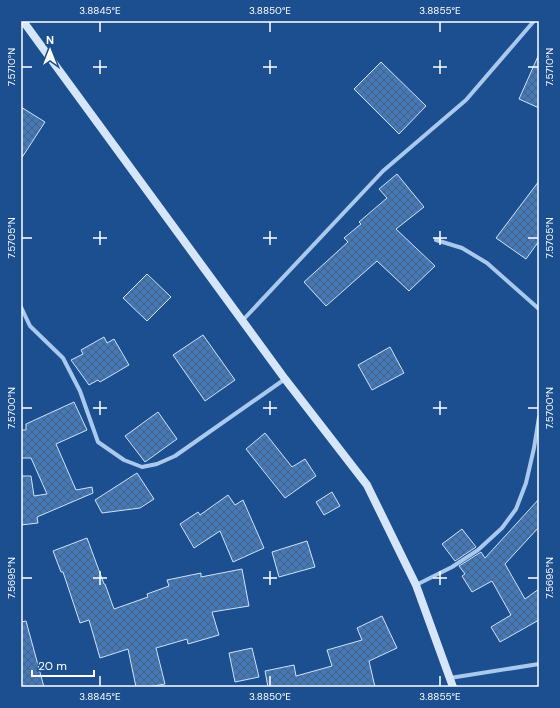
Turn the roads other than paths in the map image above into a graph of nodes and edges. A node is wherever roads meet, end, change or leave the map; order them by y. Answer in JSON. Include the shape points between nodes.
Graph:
{"nodes":[{"id":1,"x":23,"y":21,"type":"edge"},
{"id":2,"x":534,"y":21,"type":"edge"},
{"id":3,"x":436,"y":240,"type":"dead end"},
{"id":4,"x":21,"y":307,"type":"edge"},
{"id":5,"x":539,"y":309,"type":"edge"},
{"id":6,"x":243,"y":320,"type":"junction"},
{"id":7,"x":285,"y":379,"type":"junction"},
{"id":8,"x":539,"y":417,"type":"edge"},
{"id":9,"x":416,"y":585,"type":"junction"},
{"id":10,"x":539,"y":664,"type":"edge"},
{"id":11,"x":450,"y":678,"type":"junction"},
{"id":12,"x":453,"y":687,"type":"edge"}],
"edges":[{"from":1,"to":6,"type":"main road"},
{"from":2,"to":6,"type":"street","via":[[466,100],[383,172]]},
{"from":3,"to":5,"type":"street","via":[[462,248],[486,263]]},
{"from":4,"to":7,"type":"street","via":[[30,326],[63,358],[80,391],[98,442],[124,460],[142,466],[157,464],[175,456]]},
{"from":6,"to":7,"type":"main road"},
{"from":7,"to":9,"type":"main road","via":[[367,485]]},
{"from":8,"to":9,"type":"street","via":[[526,482],[516,509],[502,528],[478,550],[452,567]]},
{"from":9,"to":11,"type":"main road"},
{"from":10,"to":11,"type":"street"},
{"from":11,"to":12,"type":"main road"}]}
